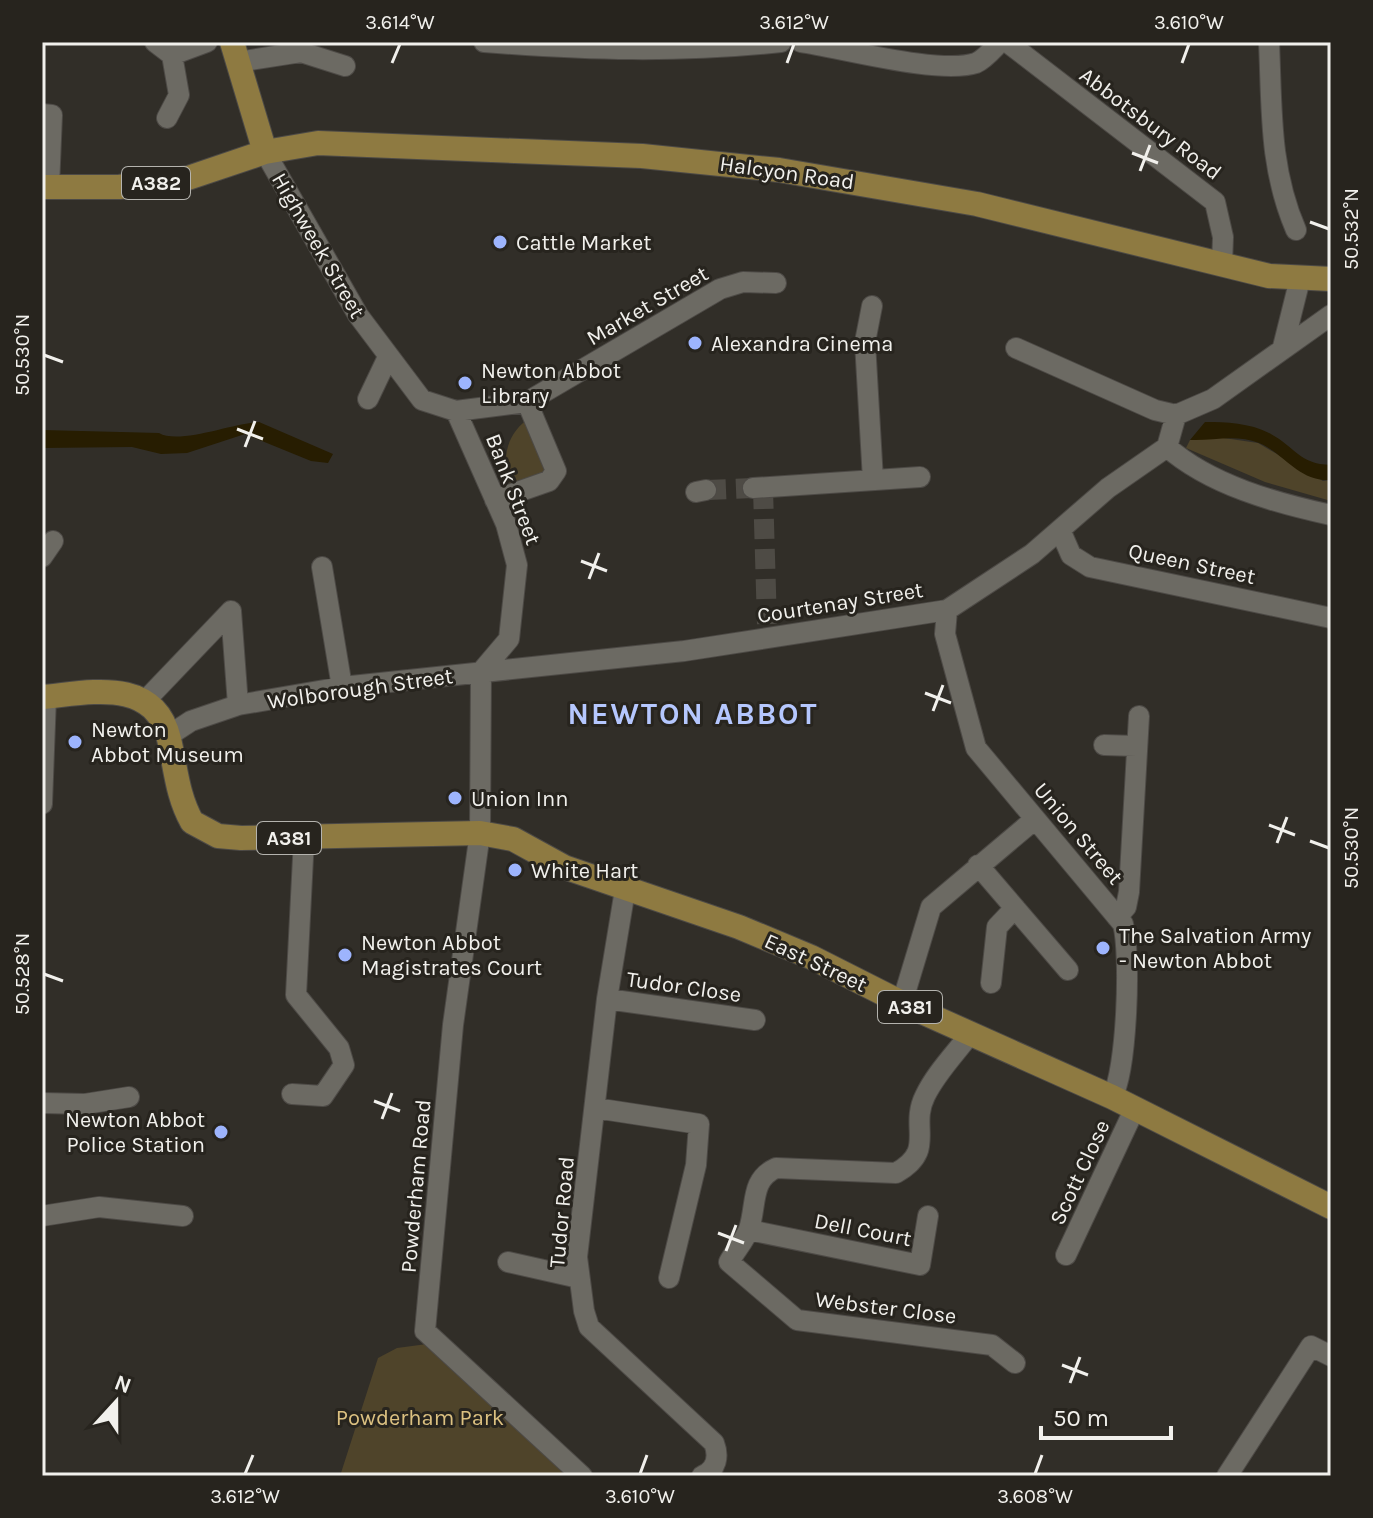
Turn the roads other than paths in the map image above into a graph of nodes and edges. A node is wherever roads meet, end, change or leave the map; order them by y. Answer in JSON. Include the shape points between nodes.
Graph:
{"nodes":[{"id":1,"x":155,"y":42,"type":"edge"},
{"id":2,"x":207,"y":42,"type":"edge"},
{"id":3,"x":484,"y":42,"type":"edge"},
{"id":4,"x":781,"y":42,"type":"edge"},
{"id":5,"x":801,"y":42,"type":"edge"},
{"id":6,"x":1000,"y":42,"type":"edge"},
{"id":7,"x":1007,"y":42,"type":"edge"},
{"id":8,"x":1269,"y":42,"type":"edge"},
{"id":9,"x":235,"y":52,"type":"edge"},
{"id":10,"x":172,"y":55,"type":"junction"},
{"id":11,"x":345,"y":66,"type":"dead end"},
{"id":12,"x":42,"y":114,"type":"edge"},
{"id":13,"x":167,"y":118,"type":"dead end"},
{"id":14,"x":265,"y":152,"type":"junction"},
{"id":15,"x":45,"y":187,"type":"edge"},
{"id":16,"x":1296,"y":230,"type":"dead end"},
{"id":17,"x":1222,"y":265,"type":"junction"},
{"id":18,"x":1300,"y":279,"type":"junction"},
{"id":19,"x":1331,"y":279,"type":"edge"},
{"id":20,"x":776,"y":283,"type":"dead end"},
{"id":21,"x":872,"y":306,"type":"dead end"},
{"id":22,"x":1331,"y":315,"type":"edge"},
{"id":23,"x":1283,"y":347,"type":"junction"},
{"id":24,"x":1016,"y":348,"type":"dead end"},
{"id":25,"x":388,"y":357,"type":"junction"},
{"id":26,"x":368,"y":399,"type":"dead end"},
{"id":27,"x":527,"y":402,"type":"junction"},
{"id":28,"x":456,"y":411,"type":"junction"},
{"id":29,"x":1176,"y":415,"type":"junction"},
{"id":30,"x":1167,"y":447,"type":"junction"},
{"id":31,"x":920,"y":477,"type":"dead end"},
{"id":32,"x":873,"y":480,"type":"junction"},
{"id":33,"x":760,"y":487,"type":"tunnel mouth"},
{"id":34,"x":495,"y":500,"type":"junction"},
{"id":35,"x":1331,"y":515,"type":"edge"},
{"id":36,"x":1061,"y":532,"type":"junction"},
{"id":37,"x":322,"y":567,"type":"dead end"},
{"id":38,"x":947,"y":610,"type":"junction"},
{"id":39,"x":1331,"y":618,"type":"edge"},
{"id":40,"x":481,"y":672,"type":"junction"},
{"id":41,"x":342,"y":687,"type":"junction"},
{"id":42,"x":44,"y":697,"type":"edge"},
{"id":43,"x":144,"y":702,"type":"junction"},
{"id":44,"x":238,"y":705,"type":"junction"},
{"id":45,"x":1139,"y":716,"type":"dead end"},
{"id":46,"x":168,"y":736,"type":"junction"},
{"id":47,"x":1104,"y":745,"type":"dead end"},
{"id":48,"x":1136,"y":746,"type":"junction"},
{"id":49,"x":42,"y":804,"type":"edge"},
{"id":50,"x":1034,"y":820,"type":"junction"},
{"id":51,"x":480,"y":833,"type":"junction"},
{"id":52,"x":304,"y":838,"type":"junction"},
{"id":53,"x":978,"y":865,"type":"junction"},
{"id":54,"x":625,"y":890,"type":"junction"},
{"id":55,"x":1015,"y":908,"type":"junction"},
{"id":56,"x":1117,"y":917,"type":"junction"},
{"id":57,"x":1068,"y":970,"type":"dead end"},
{"id":58,"x":991,"y":983,"type":"dead end"},
{"id":59,"x":607,"y":999,"type":"junction"},
{"id":60,"x":902,"y":1003,"type":"junction"},
{"id":61,"x":755,"y":1020,"type":"dead end"},
{"id":62,"x":970,"y":1034,"type":"junction"},
{"id":63,"x":292,"y":1094,"type":"dead end"},
{"id":64,"x":129,"y":1097,"type":"dead end"},
{"id":65,"x":1112,"y":1097,"type":"junction"},
{"id":66,"x":42,"y":1103,"type":"edge"},
{"id":67,"x":595,"y":1108,"type":"junction"},
{"id":68,"x":1135,"y":1108,"type":"junction"},
{"id":69,"x":1331,"y":1207,"type":"edge"},
{"id":70,"x":42,"y":1216,"type":"edge"},
{"id":71,"x":183,"y":1216,"type":"dead end"},
{"id":72,"x":928,"y":1216,"type":"dead end"},
{"id":73,"x":749,"y":1230,"type":"junction"},
{"id":74,"x":1066,"y":1255,"type":"dead end"},
{"id":75,"x":508,"y":1262,"type":"dead end"},
{"id":76,"x":579,"y":1278,"type":"junction"},
{"id":77,"x":669,"y":1278,"type":"dead end"},
{"id":78,"x":1331,"y":1356,"type":"edge"},
{"id":79,"x":1015,"y":1363,"type":"dead end"},
{"id":80,"x":582,"y":1476,"type":"edge"},
{"id":81,"x":702,"y":1476,"type":"edge"},
{"id":82,"x":1227,"y":1476,"type":"edge"}],
"edges":[{"from":1,"to":10,"type":"street"},
{"from":2,"to":10,"type":"street"},
{"from":3,"to":4,"type":"street","via":[[692,51]]},
{"from":5,"to":6,"type":"street","via":[[937,65],[982,60]]},
{"from":7,"to":17,"type":"street","name":"Abbotsbury Road","via":[[1215,202],[1223,237]]},
{"from":8,"to":16,"type":"street","via":[[1280,195]]},
{"from":9,"to":11,"type":"street","via":[[301,52]]},
{"from":9,"to":14,"type":"main road","name":"Highweek Street"},
{"from":10,"to":13,"type":"street","via":[[179,95]]},
{"from":12,"to":15,"type":"street","via":[[52,115]]},
{"from":14,"to":15,"type":"main road","number":"A382","via":[[188,178],[119,187]]},
{"from":14,"to":17,"type":"main road","name":"Halcyon Road","via":[[318,143],[713,162],[977,204]]},
{"from":14,"to":25,"type":"street","name":"Highweek Street","via":[[358,315]]},
{"from":17,"to":18,"type":"main road","name":"Halcyon Road"},
{"from":18,"to":19,"type":"main road","name":"Halcyon Road"},
{"from":18,"to":23,"type":"street"},
{"from":20,"to":27,"type":"street","name":"Market Street","via":[[743,282],[720,289]]},
{"from":21,"to":32,"type":"street","via":[[865,342]]},
{"from":22,"to":23,"type":"street"},
{"from":23,"to":29,"type":"street","via":[[1213,399]]},
{"from":24,"to":29,"type":"street"},
{"from":25,"to":26,"type":"street"},
{"from":25,"to":28,"type":"street","name":"Highweek Street","via":[[422,400]]},
{"from":27,"to":28,"type":"street","name":"Market Street"},
{"from":27,"to":34,"type":"street","via":[[556,471],[549,481]]},
{"from":28,"to":34,"type":"street","name":"Bank Street"},
{"from":29,"to":30,"type":"street"},
{"from":30,"to":35,"type":"street","via":[[1220,479],[1275,502]]},
{"from":30,"to":36,"type":"street","name":"Courtenay Street","via":[[1108,488]]},
{"from":31,"to":32,"type":"street"},
{"from":32,"to":33,"type":"street"},
{"from":34,"to":40,"type":"street","name":"Bank Street","via":[[514,549],[516,597],[509,639]]},
{"from":36,"to":38,"type":"street","name":"Courtenay Street"},
{"from":36,"to":39,"type":"street","name":"Queen Street","via":[[1071,555],[1090,567]]},
{"from":37,"to":41,"type":"street"},
{"from":38,"to":40,"type":"street","name":"Courtenay Street","via":[[766,631],[684,651]]},
{"from":38,"to":50,"type":"street","name":"Union Street","via":[[945,634],[976,748]]},
{"from":40,"to":41,"type":"street","name":"Wolborough Street"},
{"from":40,"to":51,"type":"street"},
{"from":41,"to":44,"type":"street","name":"Wolborough Street"},
{"from":42,"to":43,"type":"main road","via":[[97,691]]},
{"from":42,"to":49,"type":"street"},
{"from":43,"to":44,"type":"street","name":"Wolborough Street","via":[[231,611]]},
{"from":43,"to":46,"type":"main road","number":"A381"},
{"from":44,"to":46,"type":"street","name":"Wolborough Street","via":[[191,721]]},
{"from":45,"to":48,"type":"street"},
{"from":46,"to":52,"type":"main road","number":"A381","via":[[176,784],[192,822],[218,836]]},
{"from":47,"to":48,"type":"street"},
{"from":48,"to":56,"type":"street","via":[[1129,892]]},
{"from":50,"to":53,"type":"street"},
{"from":50,"to":56,"type":"street","name":"Union Street"},
{"from":51,"to":52,"type":"main road","number":"A381"},
{"from":51,"to":54,"type":"main road","name":"East Street","number":"A381","via":[[513,839],[564,867]]},
{"from":51,"to":80,"type":"street","name":"Powderham Road","via":[[453,1025],[425,1331]]},
{"from":52,"to":63,"type":"street","via":[[296,995],[339,1048],[344,1065],[323,1096]]},
{"from":53,"to":55,"type":"street"},
{"from":53,"to":60,"type":"street","via":[[931,907]]},
{"from":54,"to":59,"type":"street","name":"Tudor Road"},
{"from":54,"to":60,"type":"main road","name":"East Street","number":"A381","via":[[766,937]]},
{"from":55,"to":57,"type":"street"},
{"from":55,"to":58,"type":"street","via":[[997,927]]},
{"from":56,"to":65,"type":"street","name":"Union Street","via":[[1125,933],[1126,959],[1123,1053]]},
{"from":59,"to":61,"type":"street","name":"Tudor Close"},
{"from":59,"to":67,"type":"street","name":"Tudor Road"},
{"from":60,"to":62,"type":"main road","name":"East Street","number":"A381"},
{"from":62,"to":65,"type":"main road","name":"East Street","number":"A381"},
{"from":62,"to":73,"type":"street","name":"Webster Close","via":[[923,1098],[919,1151],[911,1165],[896,1173],[776,1168],[759,1179]]},
{"from":64,"to":66,"type":"street"},
{"from":65,"to":68,"type":"main road","name":"East Street","number":"A381"},
{"from":67,"to":76,"type":"street","name":"Tudor Road"},
{"from":67,"to":77,"type":"street","via":[[699,1124],[696,1165]]},
{"from":68,"to":69,"type":"main road","name":"East Street","number":"A381"},
{"from":68,"to":74,"type":"street","name":"Scott Close"},
{"from":70,"to":71,"type":"street","via":[[99,1207]]},
{"from":72,"to":73,"type":"street","name":"Dell Court","via":[[920,1265]]},
{"from":73,"to":79,"type":"street","name":"Webster Close","via":[[729,1262],[797,1320],[992,1345]]},
{"from":75,"to":76,"type":"street"},
{"from":76,"to":81,"type":"street","name":"Tudor Road","via":[[589,1327],[714,1443],[715,1464]]},
{"from":78,"to":82,"type":"street","via":[[1311,1346]]}]}
